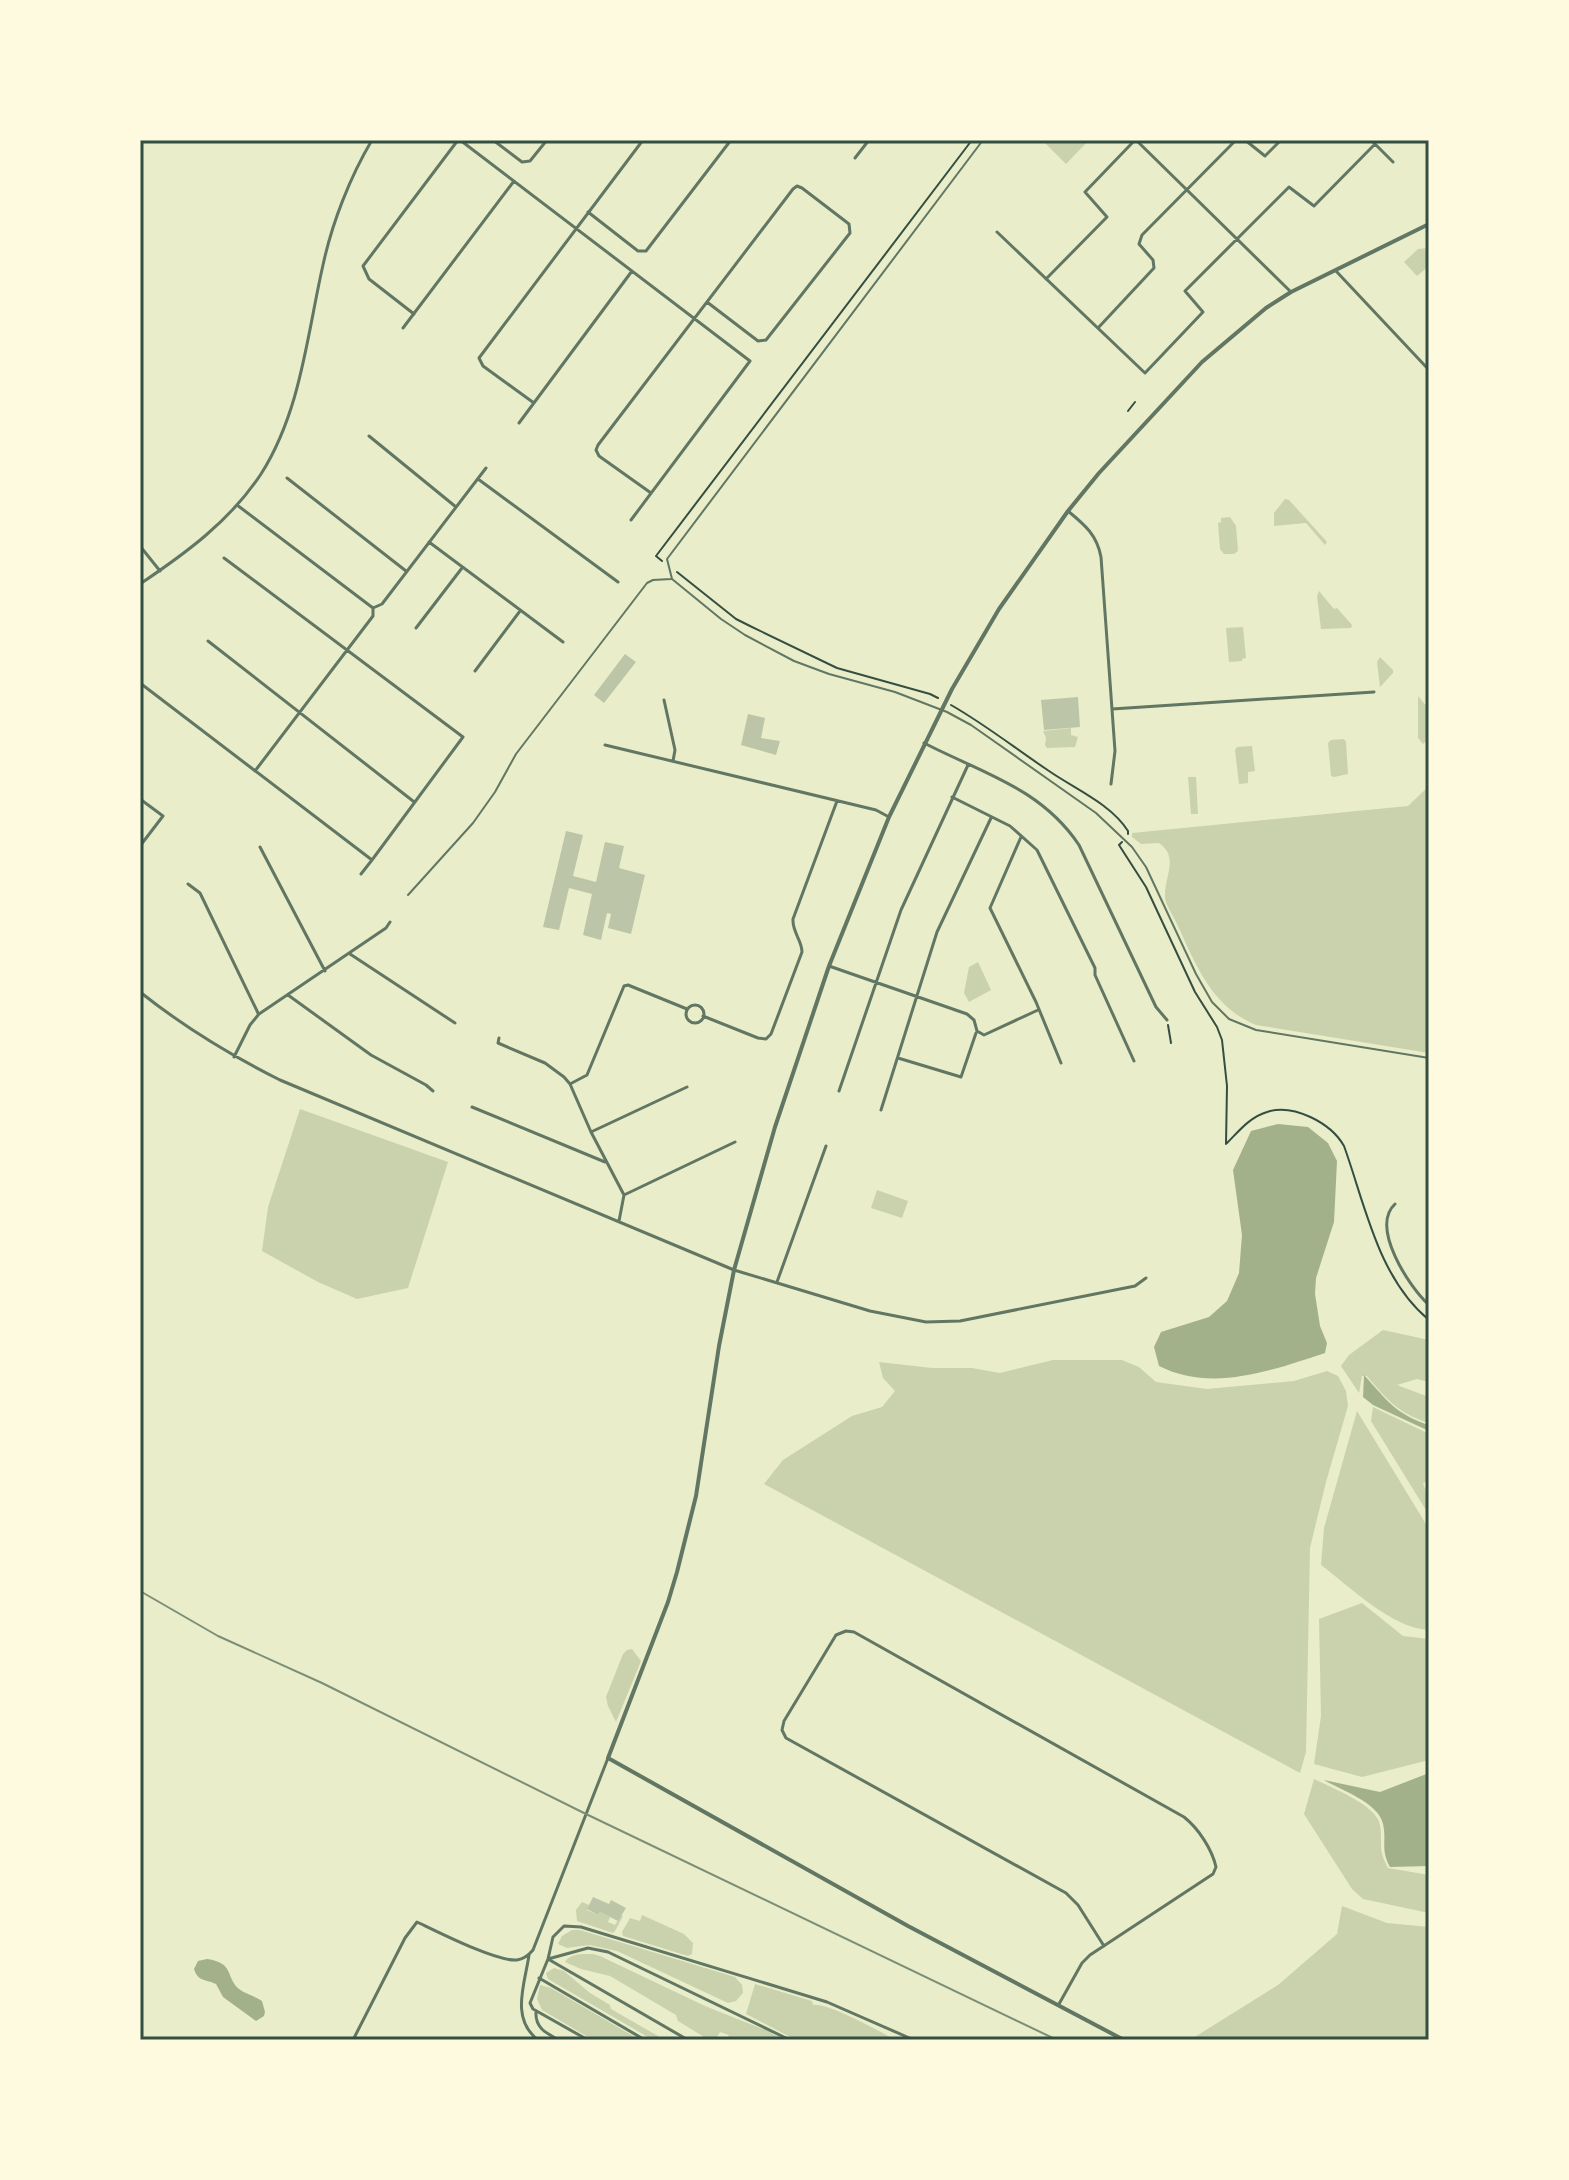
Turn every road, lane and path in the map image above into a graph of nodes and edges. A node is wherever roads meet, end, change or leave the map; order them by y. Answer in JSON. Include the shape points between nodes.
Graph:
{"nodes":[{"id":1,"x":372,"y":140,"type":"edge"},
{"id":2,"x":459,"y":140,"type":"edge"},
{"id":3,"x":493,"y":140,"type":"edge"},
{"id":4,"x":547,"y":140,"type":"edge"},
{"id":5,"x":643,"y":140,"type":"edge"},
{"id":6,"x":731,"y":140,"type":"edge"},
{"id":7,"x":869,"y":140,"type":"edge"},
{"id":8,"x":972,"y":140,"type":"edge"},
{"id":9,"x":983,"y":140,"type":"edge"},
{"id":10,"x":1136,"y":140,"type":"edge"},
{"id":11,"x":1236,"y":140,"type":"edge"},
{"id":12,"x":1245,"y":140,"type":"edge"},
{"id":13,"x":1281,"y":140,"type":"edge"},
{"id":14,"x":1371,"y":140,"type":"edge"},
{"id":15,"x":1375,"y":144,"type":"junction"},
{"id":16,"x":855,"y":158,"type":"dead end"},
{"id":17,"x":1393,"y":162,"type":"dead end"},
{"id":18,"x":514,"y":181,"type":"junction"},
{"id":19,"x":1188,"y":189,"type":"junction"},
{"id":20,"x":588,"y":212,"type":"junction"},
{"id":21,"x":1429,"y":224,"type":"edge"},
{"id":22,"x":576,"y":228,"type":"junction"},
{"id":23,"x":997,"y":232,"type":"dead end"},
{"id":24,"x":1238,"y":238,"type":"junction"},
{"id":25,"x":1335,"y":269,"type":"junction"},
{"id":26,"x":632,"y":271,"type":"junction"},
{"id":27,"x":1046,"y":279,"type":"junction"},
{"id":28,"x":1291,"y":292,"type":"junction"},
{"id":29,"x":707,"y":302,"type":"junction"},
{"id":30,"x":414,"y":314,"type":"junction"},
{"id":31,"x":694,"y":318,"type":"junction"},
{"id":32,"x":403,"y":328,"type":"dead end"},
{"id":33,"x":1098,"y":328,"type":"junction"},
{"id":34,"x":1429,"y":370,"type":"edge"},
{"id":35,"x":1135,"y":402,"type":"dead end"},
{"id":36,"x":534,"y":403,"type":"junction"},
{"id":37,"x":1128,"y":411,"type":"dead end"},
{"id":38,"x":519,"y":423,"type":"dead end"},
{"id":39,"x":369,"y":436,"type":"dead end"},
{"id":40,"x":486,"y":468,"type":"dead end"},
{"id":41,"x":287,"y":478,"type":"dead end"},
{"id":42,"x":478,"y":479,"type":"junction"},
{"id":43,"x":651,"y":493,"type":"junction"},
{"id":44,"x":237,"y":505,"type":"junction"},
{"id":45,"x":456,"y":507,"type":"junction"},
{"id":46,"x":1068,"y":511,"type":"junction"},
{"id":47,"x":631,"y":520,"type":"dead end"},
{"id":48,"x":429,"y":542,"type":"junction"},
{"id":49,"x":140,"y":546,"type":"edge"},
{"id":50,"x":224,"y":558,"type":"dead end"},
{"id":51,"x":667,"y":565,"type":"junction"},
{"id":52,"x":462,"y":568,"type":"junction"},
{"id":53,"x":160,"y":571,"type":"junction"},
{"id":54,"x":406,"y":571,"type":"junction"},
{"id":55,"x":672,"y":579,"type":"junction"},
{"id":56,"x":618,"y":582,"type":"dead end"},
{"id":57,"x":140,"y":584,"type":"edge"},
{"id":58,"x":373,"y":608,"type":"junction"},
{"id":59,"x":520,"y":611,"type":"junction"},
{"id":60,"x":416,"y":628,"type":"dead end"},
{"id":61,"x":208,"y":641,"type":"dead end"},
{"id":62,"x":563,"y":642,"type":"dead end"},
{"id":63,"x":346,"y":650,"type":"junction"},
{"id":64,"x":475,"y":671,"type":"dead end"},
{"id":65,"x":140,"y":683,"type":"edge"},
{"id":66,"x":1374,"y":692,"type":"dead end"},
{"id":67,"x":940,"y":699,"type":"dead end"},
{"id":68,"x":664,"y":700,"type":"dead end"},
{"id":69,"x":951,"y":705,"type":"dead end"},
{"id":70,"x":1112,"y":709,"type":"junction"},
{"id":71,"x":301,"y":713,"type":"junction"},
{"id":72,"x":924,"y":743,"type":"junction"},
{"id":73,"x":605,"y":745,"type":"dead end"},
{"id":74,"x":673,"y":761,"type":"junction"},
{"id":75,"x":968,"y":765,"type":"junction"},
{"id":76,"x":255,"y":771,"type":"junction"},
{"id":77,"x":1111,"y":784,"type":"dead end"},
{"id":78,"x":952,"y":797,"type":"junction"},
{"id":79,"x":140,"y":799,"type":"edge"},
{"id":80,"x":837,"y":801,"type":"junction"},
{"id":81,"x":415,"y":802,"type":"junction"},
{"id":82,"x":889,"y":817,"type":"junction"},
{"id":83,"x":991,"y":818,"type":"junction"},
{"id":84,"x":1021,"y":837,"type":"junction"},
{"id":85,"x":1124,"y":839,"type":"junction"},
{"id":86,"x":140,"y":846,"type":"edge"},
{"id":87,"x":260,"y":847,"type":"dead end"},
{"id":88,"x":372,"y":860,"type":"junction"},
{"id":89,"x":361,"y":874,"type":"dead end"},
{"id":90,"x":188,"y":884,"type":"dead end"},
{"id":91,"x":408,"y":895,"type":"dead end"},
{"id":92,"x":390,"y":922,"type":"dead end"},
{"id":93,"x":350,"y":954,"type":"junction"},
{"id":94,"x":829,"y":966,"type":"junction"},
{"id":95,"x":325,"y":971,"type":"junction"},
{"id":96,"x":876,"y":981,"type":"junction"},
{"id":97,"x":140,"y":992,"type":"edge"},
{"id":98,"x":288,"y":995,"type":"junction"},
{"id":99,"x":916,"y":996,"type":"junction"},
{"id":100,"x":687,"y":1009,"type":"junction"},
{"id":101,"x":1038,"y":1010,"type":"junction"},
{"id":102,"x":259,"y":1014,"type":"junction"},
{"id":103,"x":703,"y":1016,"type":"junction"},
{"id":104,"x":1167,"y":1020,"type":"joint"},
{"id":105,"x":455,"y":1023,"type":"dead end"},
{"id":106,"x":977,"y":1031,"type":"junction"},
{"id":107,"x":499,"y":1038,"type":"dead end"},
{"id":108,"x":1171,"y":1043,"type":"dead end"},
{"id":109,"x":234,"y":1057,"type":"junction"},
{"id":110,"x":898,"y":1058,"type":"junction"},
{"id":111,"x":1429,"y":1058,"type":"edge"},
{"id":112,"x":1134,"y":1061,"type":"dead end"},
{"id":113,"x":1061,"y":1063,"type":"dead end"},
{"id":114,"x":570,"y":1084,"type":"junction"},
{"id":115,"x":687,"y":1087,"type":"dead end"},
{"id":116,"x":433,"y":1091,"type":"dead end"},
{"id":117,"x":839,"y":1091,"type":"dead end"},
{"id":118,"x":472,"y":1107,"type":"dead end"},
{"id":119,"x":881,"y":1110,"type":"dead end"},
{"id":120,"x":591,"y":1132,"type":"junction"},
{"id":121,"x":735,"y":1142,"type":"dead end"},
{"id":122,"x":826,"y":1146,"type":"dead end"},
{"id":123,"x":607,"y":1163,"type":"junction"},
{"id":124,"x":624,"y":1195,"type":"junction"},
{"id":125,"x":1395,"y":1204,"type":"dead end"},
{"id":126,"x":619,"y":1221,"type":"junction"},
{"id":127,"x":734,"y":1270,"type":"junction"},
{"id":128,"x":1146,"y":1278,"type":"dead end"},
{"id":129,"x":777,"y":1282,"type":"junction"},
{"id":130,"x":1429,"y":1305,"type":"edge"},
{"id":131,"x":1429,"y":1320,"type":"edge"},
{"id":132,"x":608,"y":1758,"type":"junction"},
{"id":133,"x":1104,"y":1946,"type":"junction"},
{"id":134,"x":529,"y":1955,"type":"junction"},
{"id":135,"x":548,"y":1959,"type":"junction"},
{"id":136,"x":539,"y":1978,"type":"junction"},
{"id":137,"x":521,"y":2004,"type":"junction"},
{"id":138,"x":531,"y":2006,"type":"junction"},
{"id":139,"x":1058,"y":2007,"type":"junction"},
{"id":140,"x":536,"y":2011,"type":"junction"},
{"id":141,"x":353,"y":2040,"type":"edge"},
{"id":142,"x":538,"y":2040,"type":"edge"},
{"id":143,"x":559,"y":2040,"type":"edge"},
{"id":144,"x":588,"y":2040,"type":"edge"},
{"id":145,"x":645,"y":2040,"type":"edge"},
{"id":146,"x":688,"y":2040,"type":"edge"},
{"id":147,"x":790,"y":2040,"type":"edge"},
{"id":148,"x":914,"y":2040,"type":"edge"},
{"id":149,"x":1124,"y":2040,"type":"edge"}],
"edges":[{"from":1,"to":44,"type":"street","via":[[324,261],[300,379],[280,437]]},
{"from":2,"to":18,"type":"street"},
{"from":2,"to":30,"type":"street","via":[[363,266],[369,279]]},
{"from":3,"to":4,"type":"street","via":[[522,162],[530,161]]},
{"from":5,"to":20,"type":"street"},
{"from":6,"to":20,"type":"street","via":[[646,251],[638,251]]},
{"from":7,"to":16,"type":"street"},
{"from":8,"to":51,"type":"path","via":[[656,556]]},
{"from":9,"to":51,"type":"lane"},
{"from":10,"to":19,"type":"street"},
{"from":10,"to":27,"type":"street","via":[[1085,192],[1107,217]]},
{"from":11,"to":19,"type":"street"},
{"from":12,"to":13,"type":"street","via":[[1265,156]]},
{"from":14,"to":15,"type":"street"},
{"from":15,"to":17,"type":"street"},
{"from":15,"to":24,"type":"street","via":[[1314,206],[1289,187]]},
{"from":18,"to":22,"type":"street"},
{"from":18,"to":30,"type":"street"},
{"from":19,"to":24,"type":"street"},
{"from":19,"to":33,"type":"street","via":[[1140,239],[1154,268]]},
{"from":20,"to":22,"type":"street"},
{"from":21,"to":25,"type":"street"},
{"from":22,"to":26,"type":"street"},
{"from":22,"to":36,"type":"street","via":[[479,358]]},
{"from":23,"to":27,"type":"street"},
{"from":24,"to":28,"type":"street"},
{"from":24,"to":33,"type":"street","via":[[1185,291],[1203,312],[1145,373]]},
{"from":25,"to":28,"type":"street"},
{"from":25,"to":34,"type":"street"},
{"from":26,"to":31,"type":"street"},
{"from":26,"to":36,"type":"street"},
{"from":27,"to":33,"type":"street"},
{"from":28,"to":46,"type":"street","via":[[1202,362]]},
{"from":29,"to":29,"type":"street","via":[[797,186],[849,224],[850,233],[766,340],[758,341]]},
{"from":29,"to":31,"type":"street"},
{"from":30,"to":32,"type":"street"},
{"from":31,"to":43,"type":"street","via":[[596,450]]},
{"from":31,"to":43,"type":"street","via":[[750,361]]},
{"from":35,"to":37,"type":"path"},
{"from":36,"to":38,"type":"street"},
{"from":39,"to":45,"type":"street"},
{"from":40,"to":42,"type":"street"},
{"from":41,"to":54,"type":"street"},
{"from":42,"to":45,"type":"street"},
{"from":42,"to":56,"type":"street"},
{"from":43,"to":47,"type":"street"},
{"from":44,"to":53,"type":"street","via":[[208,536]]},
{"from":44,"to":58,"type":"street"},
{"from":45,"to":48,"type":"street"},
{"from":46,"to":70,"type":"street","via":[[1093,533],[1099,548]]},
{"from":46,"to":72,"type":"street","via":[[999,609]]},
{"from":48,"to":52,"type":"street"},
{"from":48,"to":54,"type":"street"},
{"from":49,"to":53,"type":"street"},
{"from":50,"to":63,"type":"street"},
{"from":51,"to":55,"type":"lane"},
{"from":51,"to":67,"type":"path","via":[[750,626],[837,668]]},
{"from":52,"to":59,"type":"street"},
{"from":52,"to":60,"type":"street"},
{"from":53,"to":57,"type":"street"},
{"from":54,"to":58,"type":"street","via":[[382,604]]},
{"from":55,"to":85,"type":"lane","via":[[732,627],[794,661],[895,692],[971,725],[1096,813]]},
{"from":55,"to":91,"type":"lane","via":[[647,583],[516,754],[473,823]]},
{"from":58,"to":63,"type":"street","via":[[373,616]]},
{"from":59,"to":62,"type":"street"},
{"from":59,"to":64,"type":"street"},
{"from":61,"to":71,"type":"street"},
{"from":63,"to":71,"type":"street"},
{"from":63,"to":81,"type":"street","via":[[463,737]]},
{"from":65,"to":76,"type":"street"},
{"from":66,"to":70,"type":"street"},
{"from":68,"to":74,"type":"street"},
{"from":69,"to":85,"type":"path","via":[[1098,802],[1126,827]]},
{"from":70,"to":77,"type":"street"},
{"from":71,"to":76,"type":"street"},
{"from":71,"to":81,"type":"street"},
{"from":72,"to":75,"type":"street"},
{"from":72,"to":82,"type":"street"},
{"from":73,"to":74,"type":"street"},
{"from":74,"to":80,"type":"street"},
{"from":75,"to":78,"type":"street"},
{"from":75,"to":104,"type":"street","via":[[1030,794],[1067,828]]},
{"from":76,"to":88,"type":"street"},
{"from":78,"to":83,"type":"street"},
{"from":78,"to":96,"type":"street"},
{"from":79,"to":86,"type":"street","via":[[163,816]]},
{"from":80,"to":82,"type":"street"},
{"from":80,"to":103,"type":"street","via":[[793,919],[802,952],[771,1034],[758,1038]]},
{"from":81,"to":88,"type":"street"},
{"from":82,"to":94,"type":"street"},
{"from":83,"to":84,"type":"street"},
{"from":83,"to":99,"type":"street","via":[[937,932]]},
{"from":84,"to":101,"type":"street","via":[[990,908]]},
{"from":84,"to":112,"type":"street","via":[[1037,850],[1058,890]]},
{"from":85,"to":111,"type":"lane","via":[[1152,877],[1212,1002],[1229,1019],[1256,1030]]},
{"from":85,"to":131,"type":"path","via":[[1119,845],[1146,887],[1222,1040],[1226,1144],[1250,1120],[1270,1110],[1290,1111],[1330,1128],[1344,1146],[1393,1276]]},
{"from":87,"to":95,"type":"street"},
{"from":88,"to":89,"type":"street"},
{"from":90,"to":102,"type":"street","via":[[200,893]]},
{"from":92,"to":93,"type":"street"},
{"from":93,"to":95,"type":"street"},
{"from":93,"to":105,"type":"street"},
{"from":94,"to":96,"type":"street"},
{"from":94,"to":127,"type":"street"},
{"from":95,"to":98,"type":"street"},
{"from":96,"to":99,"type":"street"},
{"from":96,"to":117,"type":"street"},
{"from":97,"to":109,"type":"street"},
{"from":98,"to":102,"type":"street"},
{"from":98,"to":116,"type":"street","via":[[371,1055]]},
{"from":99,"to":106,"type":"street","via":[[971,1016]]},
{"from":99,"to":110,"type":"street"},
{"from":100,"to":103,"type":"street","via":[[698,1005]]},
{"from":100,"to":103,"type":"street","via":[[693,1023]]},
{"from":100,"to":114,"type":"street","via":[[624,986],[587,1075]]},
{"from":101,"to":106,"type":"street","via":[[984,1035]]},
{"from":101,"to":113,"type":"street"},
{"from":102,"to":109,"type":"street"},
{"from":104,"to":108,"type":"path"},
{"from":106,"to":110,"type":"street","via":[[961,1077]]},
{"from":107,"to":114,"type":"street","via":[[498,1043],[545,1063]]},
{"from":109,"to":126,"type":"street"},
{"from":110,"to":119,"type":"street"},
{"from":114,"to":120,"type":"street"},
{"from":115,"to":120,"type":"street"},
{"from":118,"to":123,"type":"street"},
{"from":120,"to":123,"type":"street"},
{"from":121,"to":124,"type":"street"},
{"from":122,"to":129,"type":"street"},
{"from":123,"to":124,"type":"street"},
{"from":124,"to":126,"type":"street"},
{"from":125,"to":130,"type":"street","via":[[1387,1221],[1393,1251]]},
{"from":126,"to":127,"type":"street"},
{"from":127,"to":129,"type":"street"},
{"from":127,"to":132,"type":"street","via":[[696,1496],[677,1572]]},
{"from":128,"to":129,"type":"street","via":[[1135,1286],[944,1322],[870,1311]]},
{"from":132,"to":134,"type":"street"},
{"from":132,"to":139,"type":"street"},
{"from":133,"to":133,"type":"street","via":[[1215,1872],[1214,1859],[1192,1823],[854,1632],[836,1635],[784,1721],[786,1738],[1066,1893]]},
{"from":133,"to":139,"type":"street","via":[[1085,1959]]},
{"from":134,"to":137,"type":"street"},
{"from":134,"to":141,"type":"street","via":[[514,1960],[417,1922]]},
{"from":135,"to":136,"type":"street"},
{"from":135,"to":146,"type":"street"},
{"from":135,"to":147,"type":"street","via":[[588,1948],[608,1952]]},
{"from":135,"to":148,"type":"street","via":[[553,1937],[571,1926],[827,2002]]},
{"from":136,"to":138,"type":"street"},
{"from":136,"to":145,"type":"street"},
{"from":137,"to":138,"type":"street"},
{"from":137,"to":142,"type":"street","via":[[526,2026]]},
{"from":138,"to":140,"type":"street"},
{"from":139,"to":149,"type":"street"},
{"from":140,"to":143,"type":"street","via":[[538,2025]]},
{"from":140,"to":144,"type":"street"}]}
